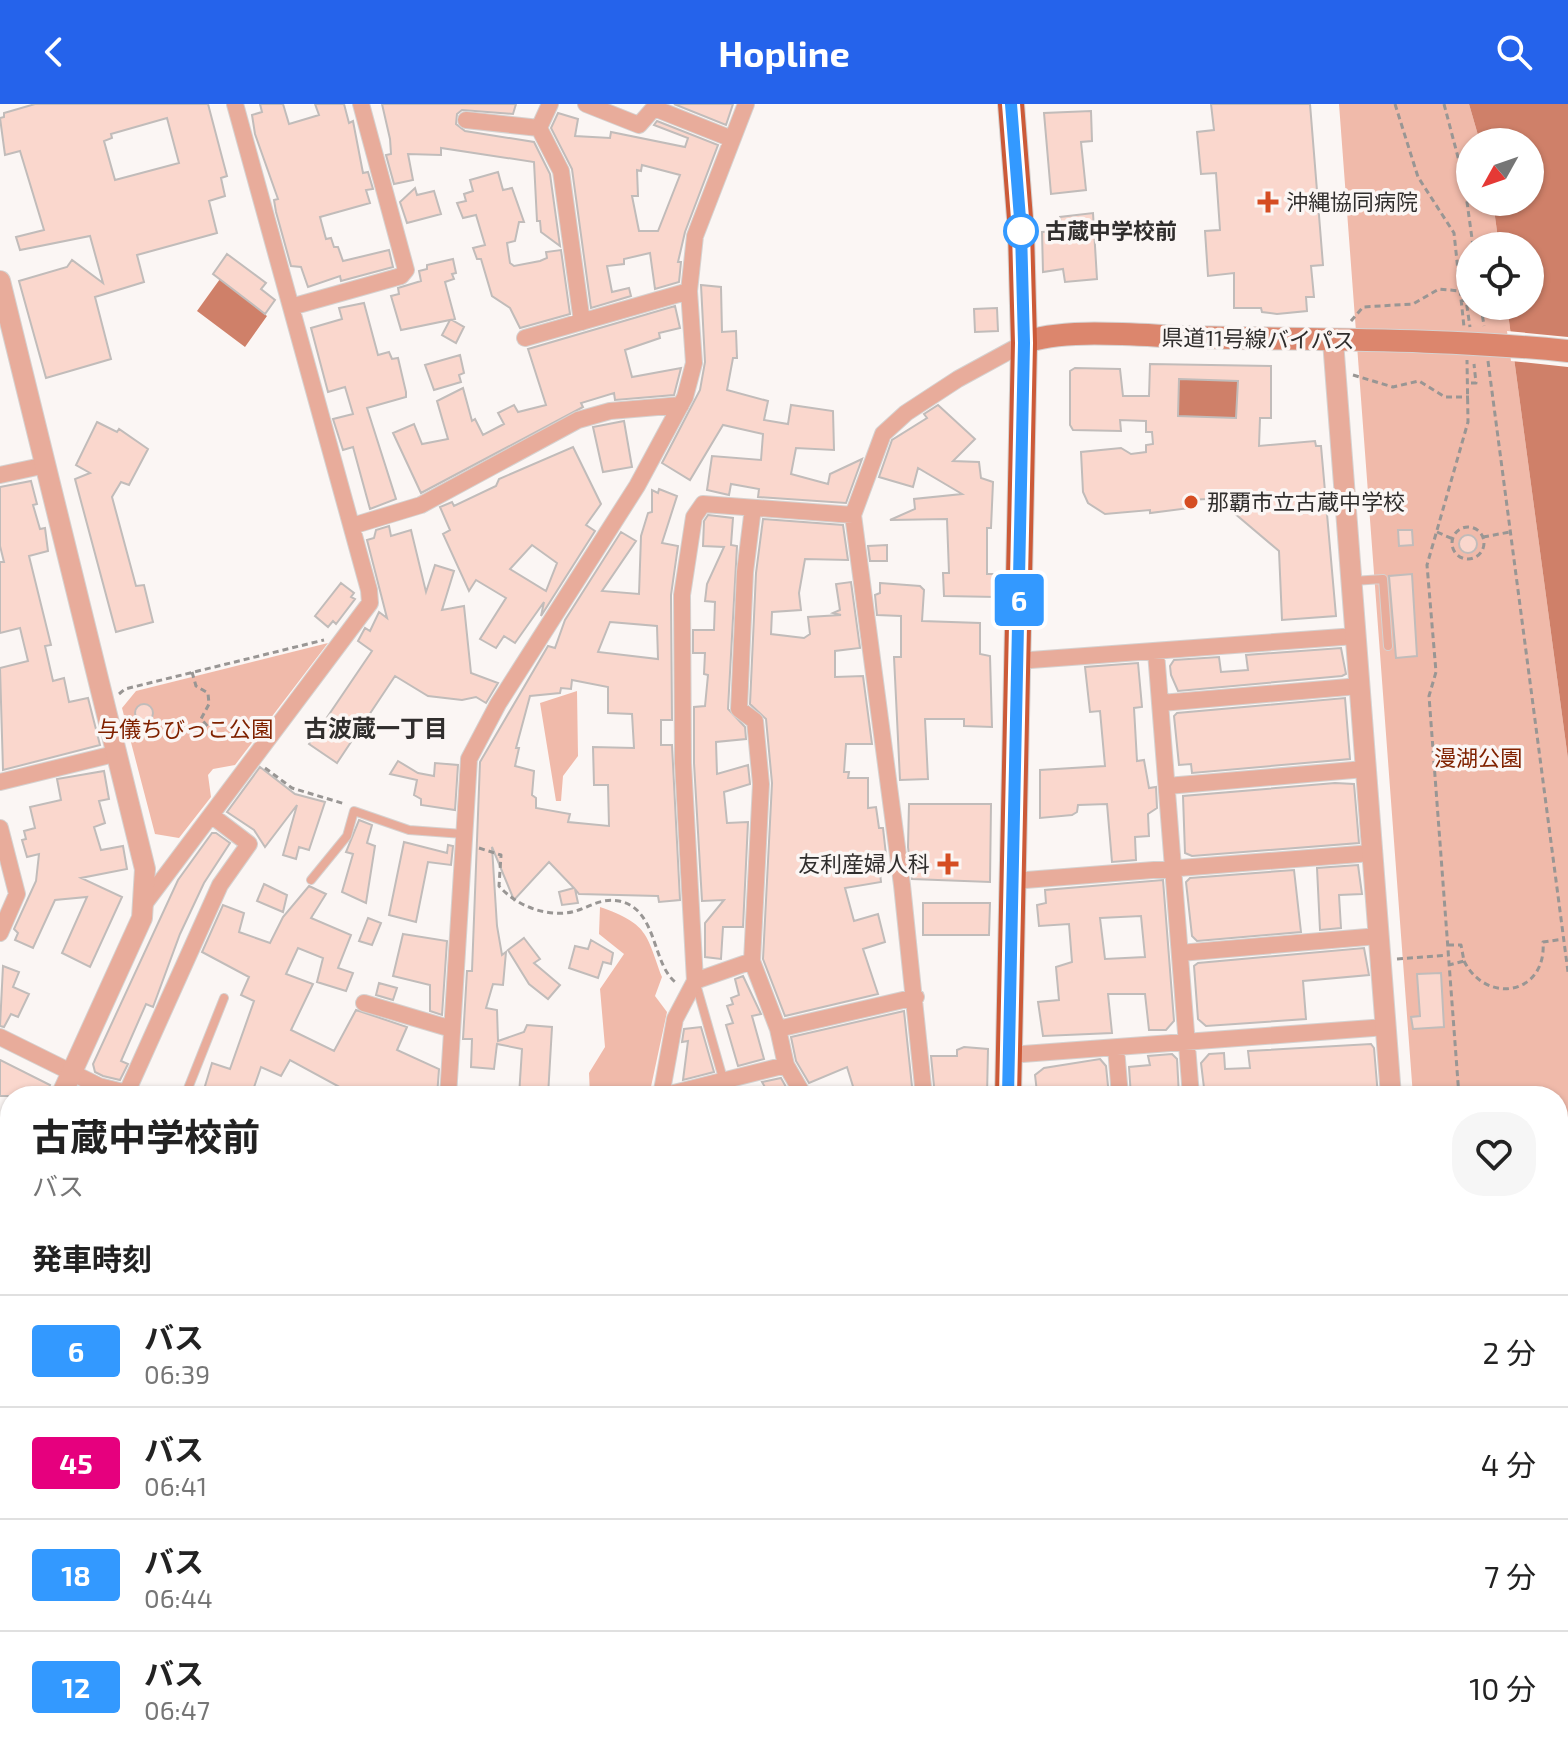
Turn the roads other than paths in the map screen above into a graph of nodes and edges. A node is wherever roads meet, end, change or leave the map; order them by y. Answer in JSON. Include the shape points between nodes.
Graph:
{"nodes":[{"id":1,"x":235,"y":104,"type":"edge"},
{"id":2,"x":361,"y":104,"type":"edge"},
{"id":3,"x":550,"y":104,"type":"edge"},
{"id":4,"x":586,"y":104,"type":"edge"},
{"id":5,"x":746,"y":104,"type":"edge"},
{"id":6,"x":1011,"y":104,"type":"edge"},
{"id":7,"x":466,"y":120,"type":"dead end"},
{"id":8,"x":539,"y":128,"type":"junction"},
{"id":9,"x":732,"y":139,"type":"junction"},
{"id":10,"x":0,"y":281,"type":"edge"},
{"id":11,"x":689,"y":291,"type":"junction"},
{"id":12,"x":291,"y":307,"type":"junction"},
{"id":13,"x":582,"y":322,"type":"junction"},
{"id":14,"x":525,"y":338,"type":"dead end"},
{"id":15,"x":1333,"y":341,"type":"junction"},
{"id":16,"x":1024,"y":343,"type":"junction"},
{"id":17,"x":1568,"y":351,"type":"edge"},
{"id":18,"x":681,"y":405,"type":"junction"},
{"id":19,"x":46,"y":465,"type":"junction"},
{"id":20,"x":0,"y":475,"type":"edge"},
{"id":21,"x":753,"y":508,"type":"junction"},
{"id":22,"x":853,"y":515,"type":"junction"},
{"id":23,"x":352,"y":526,"type":"junction"},
{"id":24,"x":1352,"y":581,"type":"junction"},
{"id":25,"x":1356,"y":636,"type":"junction"},
{"id":26,"x":1388,"y":646,"type":"dead end"},
{"id":27,"x":1156,"y":652,"type":"junction"},
{"id":28,"x":1017,"y":661,"type":"junction"},
{"id":29,"x":1360,"y":686,"type":"junction"},
{"id":30,"x":1161,"y":703,"type":"junction"},
{"id":31,"x":118,"y":753,"type":"junction"},
{"id":32,"x":1365,"y":769,"type":"junction"},
{"id":33,"x":0,"y":782,"type":"edge"},
{"id":34,"x":1167,"y":786,"type":"junction"},
{"id":35,"x":211,"y":815,"type":"junction"},
{"id":36,"x":0,"y":828,"type":"edge"},
{"id":37,"x":463,"y":839,"type":"junction"},
{"id":38,"x":1372,"y":853,"type":"junction"},
{"id":39,"x":143,"y":856,"type":"junction"},
{"id":40,"x":172,"y":864,"type":"junction"},
{"id":41,"x":1174,"y":869,"type":"junction"},
{"id":42,"x":311,"y":880,"type":"dead end"},
{"id":43,"x":1012,"y":881,"type":"junction"},
{"id":44,"x":0,"y":887,"type":"edge"},
{"id":45,"x":17,"y":894,"type":"junction"},
{"id":46,"x":145,"y":903,"type":"junction"},
{"id":47,"x":0,"y":933,"type":"edge"},
{"id":48,"x":1379,"y":936,"type":"junction"},
{"id":49,"x":1180,"y":953,"type":"junction"},
{"id":50,"x":752,"y":961,"type":"junction"},
{"id":51,"x":692,"y":986,"type":"junction"},
{"id":52,"x":916,"y":997,"type":"junction"},
{"id":53,"x":224,"y":998,"type":"dead end"},
{"id":54,"x":364,"y":1003,"type":"dead end"},
{"id":55,"x":1386,"y":1027,"type":"junction"},
{"id":56,"x":452,"y":1029,"type":"junction"},
{"id":57,"x":778,"y":1029,"type":"junction"},
{"id":58,"x":0,"y":1037,"type":"edge"},
{"id":59,"x":1187,"y":1043,"type":"junction"},
{"id":60,"x":1116,"y":1048,"type":"junction"},
{"id":61,"x":1009,"y":1055,"type":"junction"},
{"id":62,"x":786,"y":1065,"type":"junction"},
{"id":63,"x":73,"y":1072,"type":"junction"},
{"id":64,"x":724,"y":1082,"type":"junction"},
{"id":65,"x":66,"y":1086,"type":"edge"},
{"id":66,"x":99,"y":1086,"type":"edge"},
{"id":67,"x":136,"y":1086,"type":"edge"},
{"id":68,"x":189,"y":1086,"type":"edge"},
{"id":69,"x":449,"y":1086,"type":"edge"},
{"id":70,"x":664,"y":1086,"type":"edge"},
{"id":71,"x":706,"y":1086,"type":"edge"},
{"id":72,"x":727,"y":1086,"type":"edge"},
{"id":73,"x":798,"y":1086,"type":"edge"},
{"id":74,"x":923,"y":1086,"type":"edge"},
{"id":75,"x":1008,"y":1086,"type":"edge"},
{"id":76,"x":1119,"y":1086,"type":"edge"},
{"id":77,"x":1190,"y":1086,"type":"edge"},
{"id":78,"x":1390,"y":1086,"type":"edge"}],
"edges":[{"from":1,"to":12,"type":"street"},
{"from":2,"to":12,"type":"street","via":[[406,270],[401,276]]},
{"from":3,"to":8,"type":"street"},
{"from":4,"to":9,"type":"street","via":[[639,125],[654,108]]},
{"from":5,"to":9,"type":"street"},
{"from":6,"to":16,"type":"highway"},
{"from":7,"to":8,"type":"street"},
{"from":8,"to":13,"type":"street","via":[[561,171]]},
{"from":9,"to":11,"type":"street","via":[[695,236]]},
{"from":10,"to":19,"type":"street"},
{"from":11,"to":13,"type":"street"},
{"from":11,"to":18,"type":"street","via":[[694,363]]},
{"from":12,"to":23,"type":"street"},
{"from":13,"to":14,"type":"street"},
{"from":15,"to":16,"type":"main road","name":"県道11号線バイパス","via":[[1054,335]]},
{"from":15,"to":17,"type":"main road","name":"県道11号線バイパス"},
{"from":15,"to":24,"type":"street"},
{"from":16,"to":22,"type":"street","via":[[958,379],[883,434]]},
{"from":16,"to":28,"type":"highway"},
{"from":18,"to":23,"type":"street","via":[[610,411],[578,420],[421,505]]},
{"from":18,"to":37,"type":"street","via":[[637,486],[472,747]]},
{"from":19,"to":20,"type":"street"},
{"from":19,"to":31,"type":"street"},
{"from":21,"to":22,"type":"street"},
{"from":21,"to":50,"type":"street","via":[[739,709],[755,721],[761,784]]},
{"from":21,"to":51,"type":"street","via":[[703,504],[694,517],[682,595]]},
{"from":22,"to":52,"type":"street"},
{"from":23,"to":35,"type":"street","via":[[370,603]]},
{"from":24,"to":25,"type":"street"},
{"from":24,"to":26,"type":"lane","via":[[1383,579]]},
{"from":25,"to":27,"type":"street"},
{"from":25,"to":29,"type":"street"},
{"from":27,"to":28,"type":"street"},
{"from":27,"to":30,"type":"street"},
{"from":28,"to":43,"type":"highway"},
{"from":29,"to":30,"type":"street"},
{"from":29,"to":32,"type":"street"},
{"from":30,"to":34,"type":"street"},
{"from":31,"to":33,"type":"street"},
{"from":31,"to":39,"type":"street"},
{"from":32,"to":34,"type":"street"},
{"from":32,"to":38,"type":"street"},
{"from":34,"to":41,"type":"street"},
{"from":35,"to":40,"type":"street"},
{"from":35,"to":67,"type":"street","via":[[249,844],[220,885]]},
{"from":36,"to":45,"type":"street"},
{"from":37,"to":42,"type":"lane","via":[[409,830],[354,811],[347,836]]},
{"from":37,"to":56,"type":"street"},
{"from":38,"to":41,"type":"street"},
{"from":38,"to":48,"type":"street"},
{"from":39,"to":40,"type":"street","via":[[153,865]]},
{"from":39,"to":46,"type":"street"},
{"from":40,"to":46,"type":"street"},
{"from":41,"to":43,"type":"street"},
{"from":41,"to":49,"type":"street"},
{"from":43,"to":61,"type":"highway"},
{"from":44,"to":45,"type":"street"},
{"from":45,"to":47,"type":"street"},
{"from":46,"to":63,"type":"street"},
{"from":48,"to":49,"type":"street"},
{"from":48,"to":55,"type":"street"},
{"from":49,"to":59,"type":"street"},
{"from":50,"to":51,"type":"street"},
{"from":50,"to":57,"type":"street"},
{"from":51,"to":64,"type":"lane"},
{"from":51,"to":70,"type":"street","via":[[675,1019]]},
{"from":52,"to":57,"type":"street"},
{"from":52,"to":74,"type":"street"},
{"from":53,"to":68,"type":"lane"},
{"from":54,"to":56,"type":"street"},
{"from":55,"to":59,"type":"street"},
{"from":55,"to":78,"type":"street"},
{"from":56,"to":69,"type":"street"},
{"from":57,"to":62,"type":"street"},
{"from":58,"to":63,"type":"street"},
{"from":59,"to":60,"type":"street"},
{"from":59,"to":77,"type":"street"},
{"from":60,"to":61,"type":"street"},
{"from":60,"to":76,"type":"street"},
{"from":61,"to":75,"type":"highway"},
{"from":62,"to":64,"type":"street"},
{"from":62,"to":73,"type":"street"},
{"from":63,"to":65,"type":"street"},
{"from":63,"to":66,"type":"street"},
{"from":64,"to":71,"type":"street"},
{"from":64,"to":72,"type":"lane"}]}
